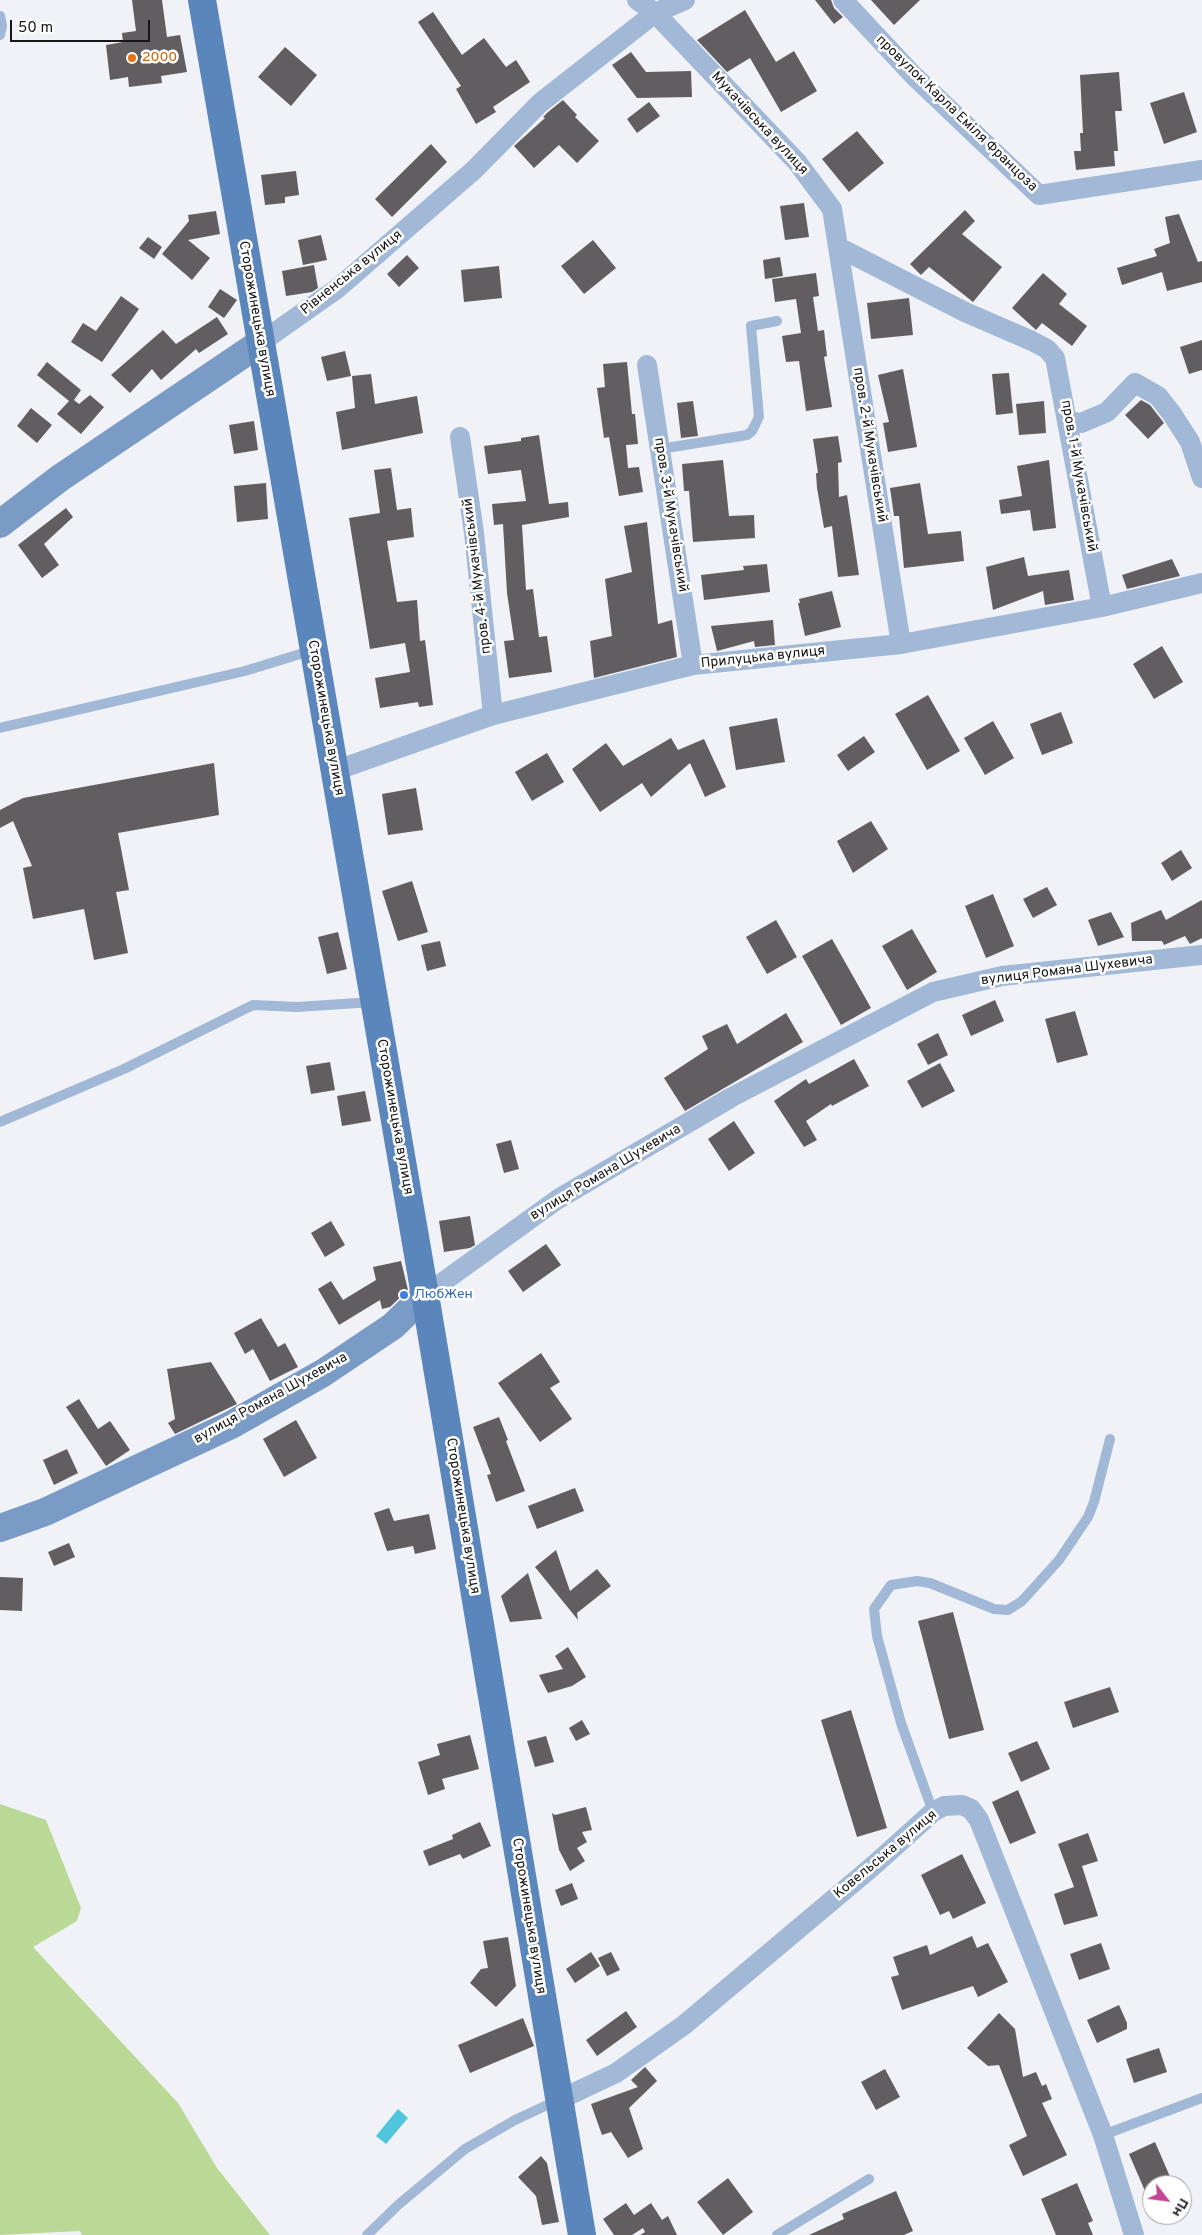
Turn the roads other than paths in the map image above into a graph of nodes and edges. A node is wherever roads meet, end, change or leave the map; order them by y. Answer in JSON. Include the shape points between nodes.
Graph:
{"nodes":[{"id":1,"x":202,"y":0,"type":"edge"},
{"id":2,"x":638,"y":0,"type":"edge"},
{"id":3,"x":685,"y":0,"type":"edge"},
{"id":4,"x":843,"y":0,"type":"edge"},
{"id":5,"x":654,"y":14,"type":"junction"},
{"id":6,"x":0,"y":16,"type":"edge"},
{"id":7,"x":0,"y":35,"type":"edge"},
{"id":8,"x":1202,"y":170,"type":"edge"},
{"id":9,"x":838,"y":247,"type":"junction"},
{"id":10,"x":777,"y":321,"type":"dead end"},
{"id":11,"x":260,"y":343,"type":"junction"},
{"id":12,"x":647,"y":365,"type":"dead end"},
{"id":13,"x":1069,"y":421,"type":"junction"},
{"id":14,"x":460,"y":437,"type":"dead end"},
{"id":15,"x":660,"y":449,"type":"junction"},
{"id":16,"x":1202,"y":478,"type":"edge"},
{"id":17,"x":0,"y":524,"type":"edge"},
{"id":18,"x":1202,"y":584,"type":"edge"},
{"id":19,"x":1102,"y":607,"type":"junction"},
{"id":20,"x":901,"y":644,"type":"junction"},
{"id":21,"x":314,"y":650,"type":"junction"},
{"id":22,"x":693,"y":665,"type":"junction"},
{"id":23,"x":493,"y":715,"type":"junction"},
{"id":24,"x":0,"y":728,"type":"edge"},
{"id":25,"x":334,"y":771,"type":"junction"},
{"id":26,"x":1202,"y":955,"type":"edge"},
{"id":27,"x":374,"y":1002,"type":"junction"},
{"id":28,"x":0,"y":1122,"type":"edge"},
{"id":29,"x":425,"y":1295,"type":"junction"},
{"id":30,"x":1110,"y":1439,"type":"dead end"},
{"id":31,"x":0,"y":1528,"type":"edge"},
{"id":32,"x":933,"y":1812,"type":"junction"},
{"id":33,"x":1202,"y":2098,"type":"edge"},
{"id":34,"x":559,"y":2100,"type":"junction"},
{"id":35,"x":1103,"y":2135,"type":"junction"},
{"id":36,"x":869,"y":2179,"type":"dead end"},
{"id":37,"x":367,"y":2235,"type":"edge"},
{"id":38,"x":582,"y":2235,"type":"edge"},
{"id":39,"x":777,"y":2235,"type":"edge"},
{"id":40,"x":1134,"y":2235,"type":"edge"}],
"edges":[{"from":1,"to":11,"type":"main road","name":"Сторожинецька вулиця"},
{"from":2,"to":5,"type":"street","name":"Мукачівська вулиця"},
{"from":3,"to":5,"type":"street","name":"Рівненська вулиця"},
{"from":4,"to":8,"type":"street","name":"провулок Карла Еміля Францоза","via":[[913,75],[1039,195]]},
{"from":5,"to":9,"type":"street","name":"Мукачівська вулиця","via":[[797,162],[832,209]]},
{"from":5,"to":11,"type":"street","name":"Рівненська вулиця","via":[[540,103],[474,170],[338,288]]},
{"from":6,"to":7,"type":"lane"},
{"from":9,"to":13,"type":"street","name":"пров. 1-й Мукачівський","via":[[965,312],[1047,349],[1055,358]]},
{"from":9,"to":20,"type":"street","name":"пров. 2-й Мукачівський"},
{"from":10,"to":15,"type":"lane","via":[[751,326],[759,416],[752,431],[747,435]]},
{"from":11,"to":17,"type":"street","name":"Рівненська вулиця","via":[[60,478]]},
{"from":11,"to":21,"type":"main road","name":"Сторожинецька вулиця"},
{"from":12,"to":15,"type":"street","name":"пров. 3-й Мукачівський"},
{"from":13,"to":16,"type":"street","via":[[1081,423],[1107,412],[1135,383],[1158,396],[1172,414],[1190,442]]},
{"from":13,"to":19,"type":"street","name":"пров. 1-й Мукачівський"},
{"from":14,"to":23,"type":"street","name":"пров. 4-й Мукачівський"},
{"from":15,"to":22,"type":"street","name":"пров. 3-й Мукачівський"},
{"from":18,"to":19,"type":"street","name":"Прилуцька вулиця"},
{"from":19,"to":20,"type":"street","name":"Прилуцька вулиця"},
{"from":20,"to":22,"type":"street","name":"Прилуцька вулиця"},
{"from":21,"to":24,"type":"lane","via":[[245,671]]},
{"from":21,"to":25,"type":"main road","name":"Сторожинецька вулиця"},
{"from":22,"to":23,"type":"street","name":"Прилуцька вулиця"},
{"from":23,"to":25,"type":"street","name":"Прилуцька вулиця"},
{"from":25,"to":27,"type":"main road","name":"Сторожинецька вулиця"},
{"from":26,"to":29,"type":"street","name":"вулиця Романа Шухевича","via":[[1002,976],[934,992],[732,1097],[558,1199]]},
{"from":27,"to":28,"type":"lane","via":[[253,1005],[124,1069]]},
{"from":27,"to":29,"type":"main road","name":"Сторожинецька вулиця"},
{"from":29,"to":31,"type":"street","name":"вулиця Романа Шухевича","via":[[393,1326],[323,1372],[231,1425],[45,1512]]},
{"from":29,"to":34,"type":"main road","name":"Сторожинецька вулиця"},
{"from":30,"to":32,"type":"lane","via":[[1088,1517],[1059,1560],[1022,1601],[1008,1610],[994,1609],[930,1583],[917,1581],[892,1585],[874,1609],[877,1636],[899,1714]]},
{"from":32,"to":34,"type":"street","name":"Ковельська вулиця","via":[[896,1847],[684,2025],[616,2073]]},
{"from":32,"to":35,"type":"street","name":"Ковельська вулиця","via":[[944,1806],[962,1805],[971,1809],[979,1820]]},
{"from":33,"to":35,"type":"lane"},
{"from":34,"to":37,"type":"lane","via":[[515,2120],[466,2149]]},
{"from":34,"to":38,"type":"main road","name":"Сторожинецька вулиця"},
{"from":35,"to":40,"type":"street","name":"Ковельська вулиця"},
{"from":36,"to":39,"type":"lane"}]}
